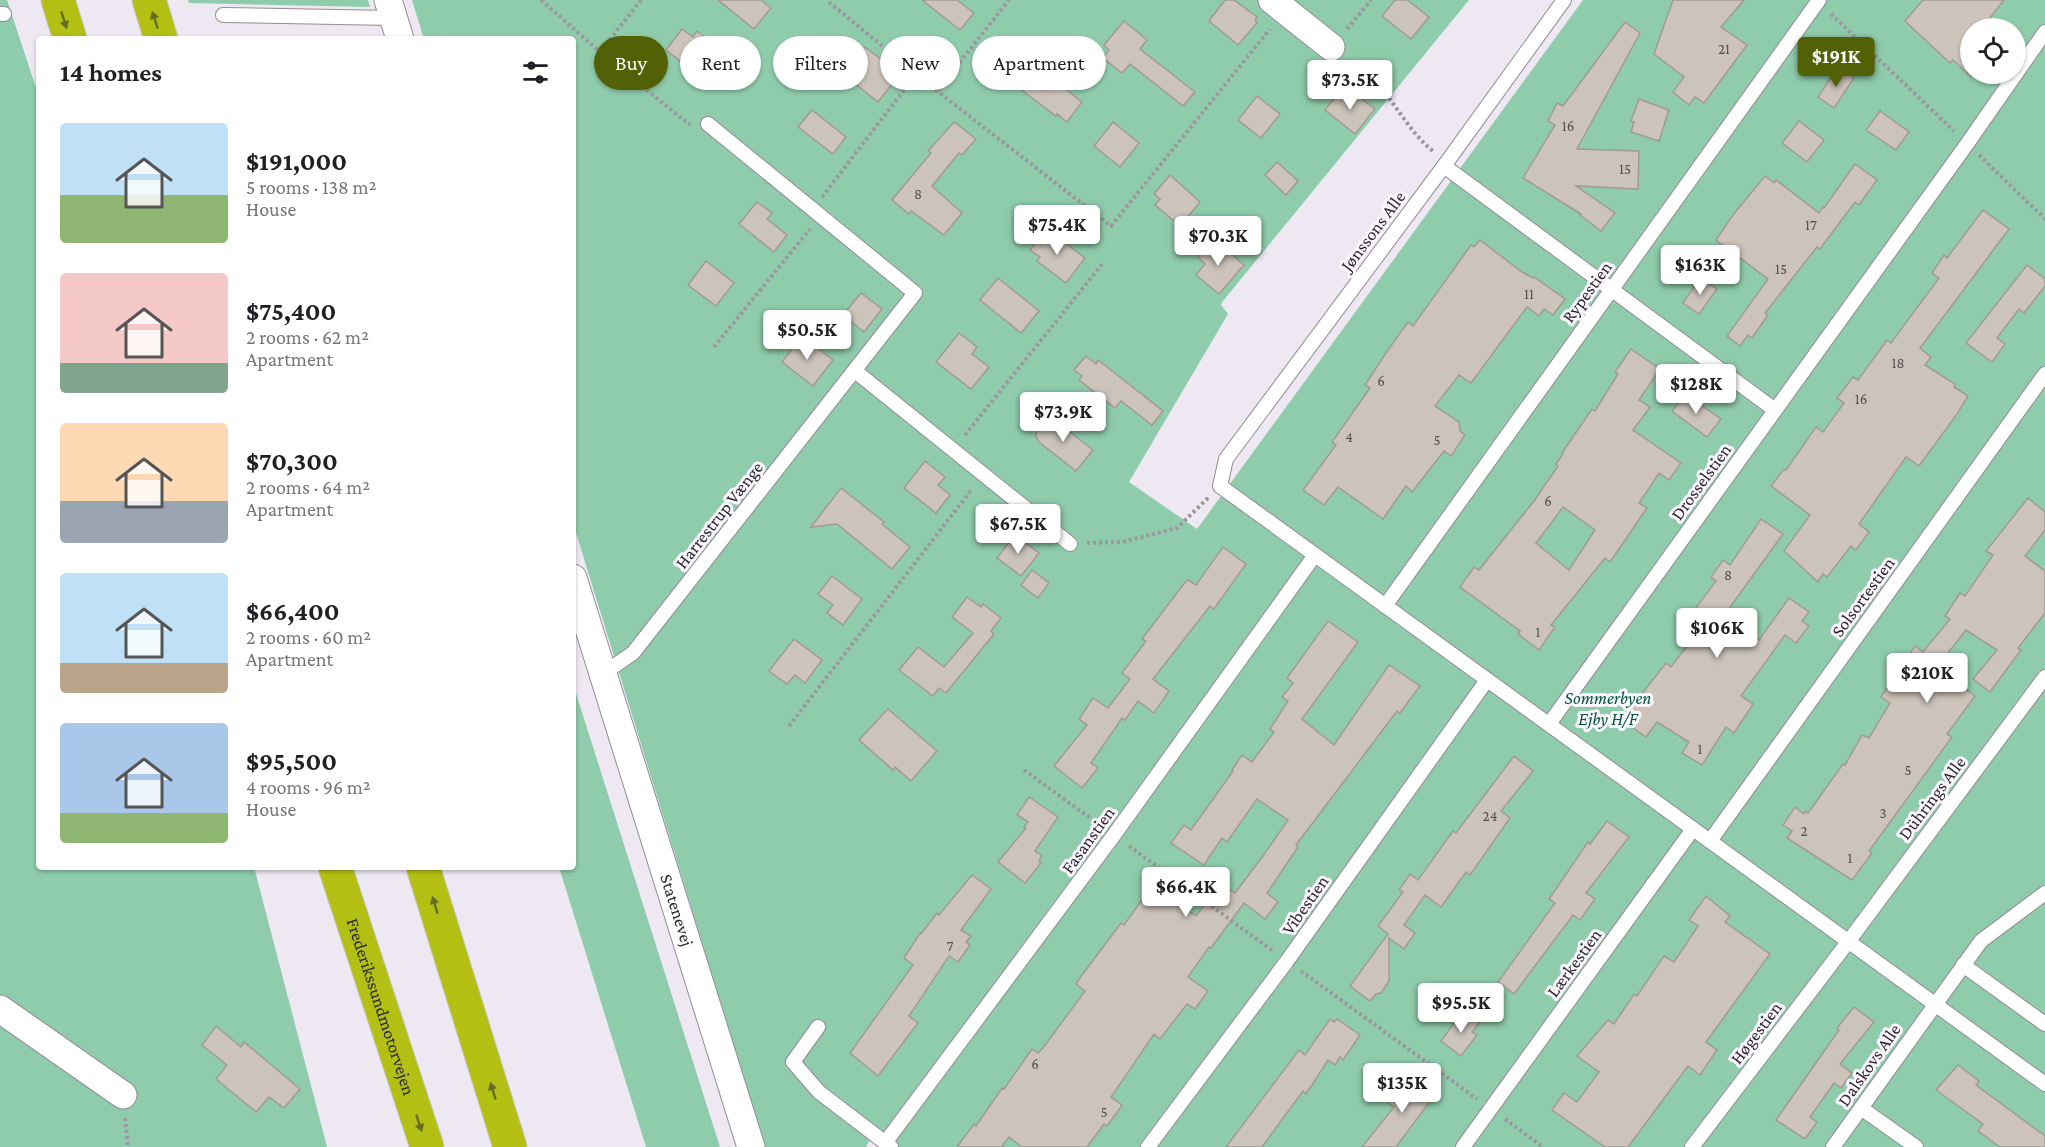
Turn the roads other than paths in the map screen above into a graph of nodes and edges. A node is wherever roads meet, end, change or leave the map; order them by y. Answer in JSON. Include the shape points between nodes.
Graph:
{"nodes":[{"id":1,"x":58,"y":0,"type":"edge"},
{"id":2,"x":149,"y":0,"type":"edge"},
{"id":3,"x":1564,"y":0,"type":"edge"},
{"id":4,"x":1818,"y":1,"type":"edge"},
{"id":5,"x":1278,"y":5,"type":"edge"},
{"id":6,"x":223,"y":15,"type":"dead end"},
{"id":7,"x":394,"y":19,"type":"edge"},
{"id":8,"x":2045,"y":32,"type":"edge"},
{"id":9,"x":69,"y":36,"type":"edge"},
{"id":10,"x":160,"y":36,"type":"edge"},
{"id":11,"x":1332,"y":48,"type":"road end"},
{"id":12,"x":708,"y":124,"type":"road end"},
{"id":13,"x":1445,"y":163,"type":"junction"},
{"id":14,"x":1611,"y":290,"type":"junction"},
{"id":15,"x":855,"y":370,"type":"junction"},
{"id":16,"x":2045,"y":374,"type":"edge"},
{"id":17,"x":1775,"y":410,"type":"junction"},
{"id":18,"x":1070,"y":544,"type":"road end"},
{"id":19,"x":1315,"y":555,"type":"junction"},
{"id":20,"x":576,"y":587,"type":"edge"},
{"id":21,"x":1385,"y":606,"type":"junction"},
{"id":22,"x":604,"y":673,"type":"junction"},
{"id":23,"x":2045,"y":677,"type":"edge"},
{"id":24,"x":1487,"y":680,"type":"junction"},
{"id":25,"x":1548,"y":724,"type":"junction"},
{"id":26,"x":1693,"y":829,"type":"junction"},
{"id":27,"x":1710,"y":841,"type":"junction"},
{"id":28,"x":336,"y":870,"type":"edge"},
{"id":29,"x":424,"y":870,"type":"edge"},
{"id":30,"x":2045,"y":893,"type":"edge"},
{"id":31,"x":1848,"y":942,"type":"junction"},
{"id":32,"x":1963,"y":965,"type":"junction"},
{"id":33,"x":1934,"y":1004,"type":"junction"},
{"id":34,"x":0,"y":1010,"type":"edge"},
{"id":35,"x":2045,"y":1024,"type":"edge"},
{"id":36,"x":818,"y":1027,"type":"dead end"},
{"id":37,"x":2045,"y":1084,"type":"edge"},
{"id":38,"x":123,"y":1095,"type":"dead end"},
{"id":39,"x":1861,"y":1108,"type":"junction"},
{"id":40,"x":888,"y":1145,"type":"edge"},
{"id":41,"x":427,"y":1147,"type":"edge"},
{"id":42,"x":510,"y":1147,"type":"edge"},
{"id":43,"x":752,"y":1147,"type":"edge"},
{"id":44,"x":1148,"y":1147,"type":"edge"},
{"id":45,"x":1463,"y":1147,"type":"edge"},
{"id":46,"x":1692,"y":1147,"type":"edge"},
{"id":47,"x":1833,"y":1147,"type":"edge"},
{"id":48,"x":1916,"y":1147,"type":"edge"}],
"edges":[{"from":1,"to":9,"type":"highway","one_way":true},
{"from":10,"to":2,"type":"highway","one_way":true},
{"from":3,"to":13,"type":"lane","name":"Jønssons Alle"},
{"from":4,"to":14,"type":"lane","name":"Rypestien"},
{"from":5,"to":11,"type":"street"},
{"from":6,"to":7,"type":"lane"},
{"from":8,"to":17,"type":"lane","name":"Drosselstien"},
{"from":12,"to":15,"type":"lane","name":"Harrestrup Vænge","via":[[915,293]]},
{"from":13,"to":14,"type":"lane"},
{"from":13,"to":19,"type":"lane","name":"Jønssons Alle","via":[[1226,459],[1220,486]]},
{"from":14,"to":17,"type":"lane"},
{"from":14,"to":21,"type":"lane","name":"Rypestien"},
{"from":15,"to":18,"type":"lane"},
{"from":15,"to":22,"type":"lane","name":"Harrestrup Vænge","via":[[633,653]]},
{"from":16,"to":27,"type":"lane","name":"Solsortestien"},
{"from":17,"to":25,"type":"lane","name":"Drosselstien"},
{"from":19,"to":21,"type":"lane"},
{"from":19,"to":40,"type":"lane","name":"Fasanstien"},
{"from":20,"to":22,"type":"street","name":"Statenevej"},
{"from":21,"to":24,"type":"lane"},
{"from":22,"to":43,"type":"street","name":"Statenevej"},
{"from":23,"to":31,"type":"lane","name":"Dührings Alle"},
{"from":24,"to":25,"type":"lane"},
{"from":24,"to":44,"type":"lane","name":"Vibestien","via":[[1287,961]]},
{"from":25,"to":26,"type":"lane"},
{"from":26,"to":27,"type":"lane"},
{"from":26,"to":45,"type":"lane","name":"Lærkestien"},
{"from":27,"to":31,"type":"lane"},
{"from":28,"to":41,"type":"highway","name":"Frederikssundmotorvejen","one_way":true},
{"from":42,"to":29,"type":"highway","one_way":true},
{"from":30,"to":32,"type":"lane","name":"Dalskovs Alle","via":[[1981,940]]},
{"from":31,"to":33,"type":"lane"},
{"from":31,"to":46,"type":"lane","name":"Høgestien"},
{"from":32,"to":33,"type":"lane","name":"Dalskovs Alle"},
{"from":32,"to":35,"type":"lane"},
{"from":33,"to":37,"type":"lane"},
{"from":33,"to":39,"type":"lane","name":"Dalskovs Alle"},
{"from":34,"to":38,"type":"street"},
{"from":36,"to":40,"type":"lane","via":[[793,1062],[819,1092]]},
{"from":39,"to":47,"type":"lane","name":"Dalskovs Alle"},
{"from":39,"to":48,"type":"lane"}]}
